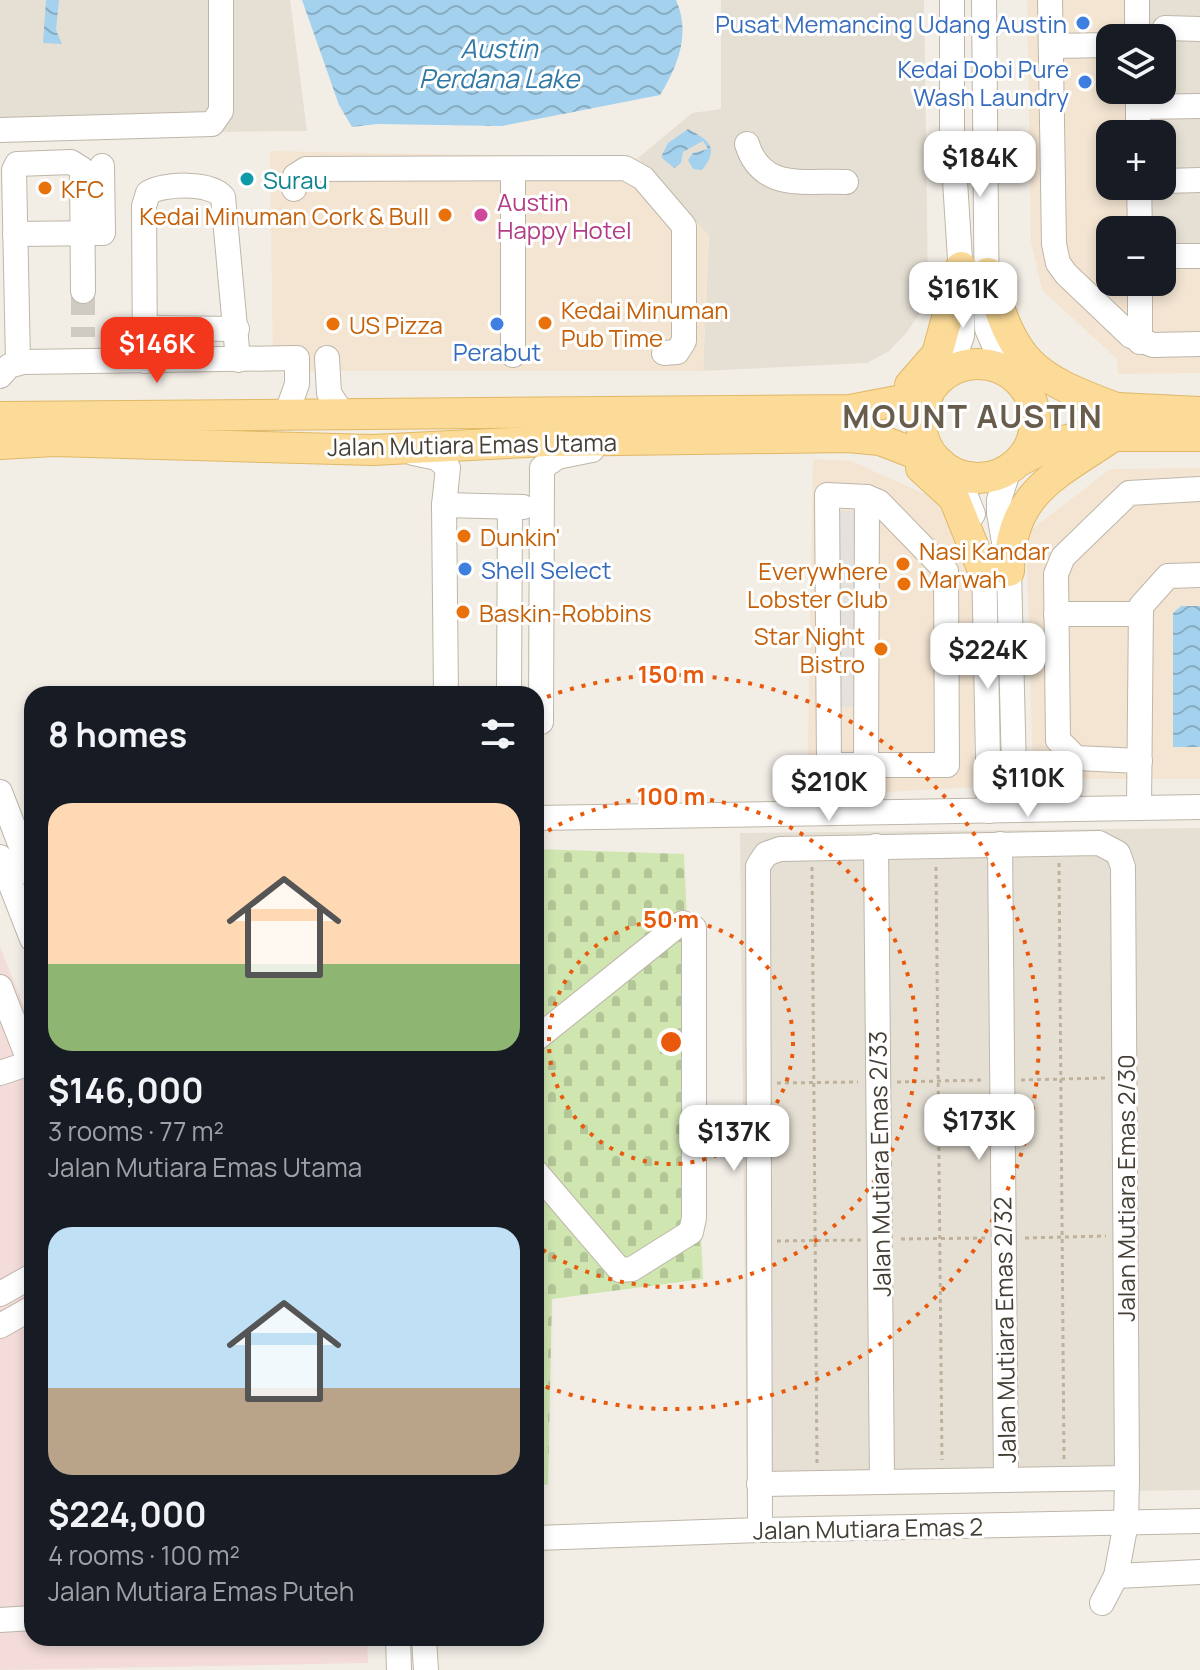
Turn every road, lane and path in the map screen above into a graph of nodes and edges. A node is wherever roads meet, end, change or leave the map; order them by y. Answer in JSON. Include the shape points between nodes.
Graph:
{"nodes":[{"id":1,"x":221,"y":0,"type":"edge"},
{"id":2,"x":952,"y":0,"type":"edge"},
{"id":3,"x":984,"y":0,"type":"edge"},
{"id":4,"x":1050,"y":0,"type":"edge"},
{"id":5,"x":1137,"y":0,"type":"edge"},
{"id":6,"x":1137,"y":24,"type":"edge"},
{"id":7,"x":1176,"y":28,"type":"edge"},
{"id":8,"x":1200,"y":29,"type":"edge"},
{"id":9,"x":1096,"y":45,"type":"edge"},
{"id":10,"x":1052,"y":46,"type":"junction"},
{"id":11,"x":1176,"y":103,"type":"edge"},
{"id":12,"x":1200,"y":106,"type":"edge"},
{"id":13,"x":0,"y":130,"type":"edge"},
{"id":14,"x":747,"y":144,"type":"dead end"},
{"id":15,"x":102,"y":166,"type":"dead end"},
{"id":16,"x":513,"y":170,"type":"junction"},
{"id":17,"x":1200,"y":180,"type":"edge"},
{"id":18,"x":1176,"y":181,"type":"edge"},
{"id":19,"x":846,"y":182,"type":"dead end"},
{"id":20,"x":294,"y":189,"type":"dead end"},
{"id":21,"x":83,"y":233,"type":"junction"},
{"id":22,"x":15,"y":234,"type":"junction"},
{"id":23,"x":1176,"y":256,"type":"edge"},
{"id":24,"x":1200,"y":256,"type":"edge"},
{"id":25,"x":974,"y":270,"type":"junction"},
{"id":26,"x":83,"y":291,"type":"tunnel mouth"},
{"id":27,"x":1140,"y":296,"type":"edge"},
{"id":28,"x":146,"y":328,"type":"junction"},
{"id":29,"x":237,"y":329,"type":"junction"},
{"id":30,"x":83,"y":337,"type":"tunnel mouth"},
{"id":31,"x":1140,"y":342,"type":"junction"},
{"id":32,"x":1200,"y":344,"type":"edge"},
{"id":33,"x":664,"y":353,"type":"dead end"},
{"id":34,"x":513,"y":355,"type":"dead end"},
{"id":35,"x":327,"y":358,"type":"dead end"},
{"id":36,"x":238,"y":360,"type":"junction"},
{"id":37,"x":84,"y":361,"type":"junction"},
{"id":38,"x":145,"y":361,"type":"junction"},
{"id":39,"x":6,"y":369,"type":"edge"},
{"id":40,"x":949,"y":372,"type":"junction"},
{"id":41,"x":1016,"y":380,"type":"junction"},
{"id":42,"x":928,"y":395,"type":"junction"},
{"id":43,"x":1200,"y":412,"type":"edge"},
{"id":44,"x":286,"y":415,"type":"junction"},
{"id":45,"x":343,"y":415,"type":"junction"},
{"id":46,"x":0,"y":417,"type":"edge"},
{"id":47,"x":1117,"y":422,"type":"junction"},
{"id":48,"x":849,"y":423,"type":"junction"},
{"id":49,"x":1200,"y":436,"type":"edge"},
{"id":50,"x":633,"y":441,"type":"junction"},
{"id":51,"x":0,"y":444,"type":"edge"},
{"id":52,"x":373,"y":450,"type":"junction"},
{"id":53,"x":1015,"y":465,"type":"junction"},
{"id":54,"x":948,"y":469,"type":"junction"},
{"id":55,"x":1200,"y":489,"type":"edge"},
{"id":56,"x":867,"y":497,"type":"junction"},
{"id":57,"x":444,"y":505,"type":"junction"},
{"id":58,"x":510,"y":507,"type":"junction"},
{"id":59,"x":541,"y":507,"type":"junction"},
{"id":60,"x":997,"y":572,"type":"junction"},
{"id":61,"x":1200,"y":575,"type":"edge"},
{"id":62,"x":1056,"y":614,"type":"junction"},
{"id":63,"x":1141,"y":614,"type":"junction"},
{"id":64,"x":946,"y":665,"type":"junction"},
{"id":65,"x":986,"y":665,"type":"junction"},
{"id":66,"x":446,"y":686,"type":"edge"},
{"id":67,"x":509,"y":686,"type":"edge"},
{"id":68,"x":541,"y":686,"type":"edge"},
{"id":69,"x":1140,"y":761,"type":"junction"},
{"id":70,"x":866,"y":766,"type":"junction"},
{"id":71,"x":0,"y":792,"type":"edge"},
{"id":72,"x":1200,"y":807,"type":"edge"},
{"id":73,"x":1139,"y":808,"type":"junction"},
{"id":74,"x":1015,"y":810,"type":"junction"},
{"id":75,"x":989,"y":811,"type":"junction"},
{"id":76,"x":544,"y":818,"type":"edge"},
{"id":77,"x":1059,"y":842,"type":"junction"},
{"id":78,"x":936,"y":844,"type":"junction"},
{"id":79,"x":1000,"y":844,"type":"junction"},
{"id":80,"x":876,"y":846,"type":"junction"},
{"id":81,"x":812,"y":848,"type":"junction"},
{"id":82,"x":24,"y":854,"type":"edge"},
{"id":83,"x":0,"y":857,"type":"edge"},
{"id":84,"x":24,"y":918,"type":"edge"},
{"id":85,"x":0,"y":987,"type":"edge"},
{"id":86,"x":7,"y":1028,"type":"edge"},
{"id":87,"x":544,"y":1033,"type":"edge"},
{"id":88,"x":24,"y":1054,"type":"edge"},
{"id":89,"x":24,"y":1064,"type":"edge"},
{"id":90,"x":2,"y":1068,"type":"edge"},
{"id":91,"x":1124,"y":1078,"type":"junction"},
{"id":92,"x":1061,"y":1079,"type":"junction"},
{"id":93,"x":1002,"y":1080,"type":"junction"},
{"id":94,"x":938,"y":1081,"type":"junction"},
{"id":95,"x":878,"y":1082,"type":"junction"},
{"id":96,"x":814,"y":1083,"type":"junction"},
{"id":97,"x":757,"y":1084,"type":"junction"},
{"id":98,"x":544,"y":1181,"type":"edge"},
{"id":99,"x":1125,"y":1236,"type":"junction"},
{"id":100,"x":1062,"y":1237,"type":"junction"},
{"id":101,"x":1003,"y":1238,"type":"junction"},
{"id":102,"x":940,"y":1239,"type":"junction"},
{"id":103,"x":879,"y":1240,"type":"junction"},
{"id":104,"x":815,"y":1241,"type":"junction"},
{"id":105,"x":758,"y":1242,"type":"junction"},
{"id":106,"x":24,"y":1280,"type":"edge"},
{"id":107,"x":0,"y":1294,"type":"edge"},
{"id":108,"x":1127,"y":1478,"type":"junction"},
{"id":109,"x":1065,"y":1479,"type":"junction"},
{"id":110,"x":1006,"y":1480,"type":"junction"},
{"id":111,"x":942,"y":1481,"type":"junction"},
{"id":112,"x":882,"y":1482,"type":"junction"},
{"id":113,"x":818,"y":1483,"type":"junction"},
{"id":114,"x":759,"y":1484,"type":"junction"},
{"id":115,"x":1200,"y":1521,"type":"edge"},
{"id":116,"x":1126,"y":1523,"type":"junction"},
{"id":117,"x":760,"y":1530,"type":"junction"},
{"id":118,"x":544,"y":1538,"type":"edge"},
{"id":119,"x":1200,"y":1572,"type":"edge"},
{"id":120,"x":1116,"y":1576,"type":"junction"},
{"id":121,"x":1102,"y":1603,"type":"dead end"},
{"id":122,"x":24,"y":1618,"type":"edge"},
{"id":123,"x":0,"y":1620,"type":"edge"},
{"id":124,"x":398,"y":1646,"type":"edge"},
{"id":125,"x":424,"y":1646,"type":"edge"},
{"id":126,"x":399,"y":1670,"type":"edge"},
{"id":127,"x":426,"y":1670,"type":"edge"}],
"edges":[{"from":1,"to":13,"type":"street","via":[[221,111],[212,124]]},
{"from":2,"to":25,"type":"street","via":[[952,134]]},
{"from":3,"to":25,"type":"street"},
{"from":4,"to":10,"type":"street"},
{"from":5,"to":6,"type":"street"},
{"from":7,"to":8,"type":"street"},
{"from":9,"to":10,"type":"street"},
{"from":10,"to":31,"type":"street","via":[[1056,257],[1066,274]]},
{"from":11,"to":12,"type":"street"},
{"from":14,"to":19,"type":"street","via":[[759,171],[771,177]]},
{"from":15,"to":21,"type":"street","via":[[103,233]]},
{"from":16,"to":20,"type":"street","via":[[306,169],[295,176]]},
{"from":16,"to":33,"type":"street","via":[[625,168],[643,178],[679,217],[685,229],[684,341],[677,352]]},
{"from":16,"to":34,"type":"street"},
{"from":17,"to":18,"type":"street"},
{"from":21,"to":22,"type":"street"},
{"from":21,"to":22,"type":"street","via":[[82,169],[71,162],[25,161],[14,170]]},
{"from":21,"to":26,"type":"street"},
{"from":22,"to":39,"type":"street"},
{"from":23,"to":24,"type":"street"},
{"from":25,"to":40,"type":"street","via":[[962,336]]},
{"from":25,"to":41,"type":"street","via":[[987,329]]},
{"from":25,"to":47,"type":"main road","via":[[1004,327],[1032,365]]},
{"from":25,"to":48,"type":"main road","via":[[937,354],[898,396]]},
{"from":27,"to":31,"type":"street"},
{"from":28,"to":29,"type":"street"},
{"from":28,"to":29,"type":"street","via":[[145,199],[161,188],[207,188],[219,192],[224,203]]},
{"from":28,"to":38,"type":"street"},
{"from":29,"to":36,"type":"street"},
{"from":30,"to":37,"type":"street"},
{"from":31,"to":32,"type":"street"},
{"from":35,"to":45,"type":"street","via":[[329,393]]},
{"from":36,"to":38,"type":"street"},
{"from":36,"to":44,"type":"street","via":[[297,358],[297,384]]},
{"from":37,"to":38,"type":"street"},
{"from":37,"to":39,"type":"street"},
{"from":40,"to":41,"type":"main road","via":[[977,364]]},
{"from":40,"to":42,"type":"main road"},
{"from":41,"to":47,"type":"main road"},
{"from":41,"to":53,"type":"main road","via":[[1035,419],[1029,447]]},
{"from":42,"to":48,"type":"main road","name":"Jalan Mutiara Emas Utama"},
{"from":42,"to":54,"type":"main road","via":[[921,424],[930,452]]},
{"from":43,"to":47,"type":"main road"},
{"from":44,"to":45,"type":"main road","name":"Jalan Mutiara Emas Utama"},
{"from":44,"to":46,"type":"main road","name":"Jalan Mutiara Emas Utama"},
{"from":45,"to":48,"type":"main road","name":"Jalan Mutiara Emas Utama"},
{"from":47,"to":49,"type":"main road"},
{"from":47,"to":53,"type":"main road","via":[[1055,443]]},
{"from":47,"to":60,"type":"main road","via":[[1025,504]]},
{"from":48,"to":50,"type":"main road","name":"Jalan Mutiara Emas Utama"},
{"from":48,"to":54,"type":"main road","name":"Jalan Mutiara Emas Utama"},
{"from":48,"to":60,"type":"main road","via":[[937,480],[954,498]]},
{"from":50,"to":52,"type":"main road","name":"Jalan Mutiara Emas Utama"},
{"from":50,"to":59,"type":"street","via":[[549,462],[542,468]]},
{"from":51,"to":52,"type":"main road","name":"Jalan Mutiara Emas Utama"},
{"from":52,"to":57,"type":"street","via":[[437,458],[448,468]]},
{"from":53,"to":54,"type":"main road","via":[[993,477]]},
{"from":53,"to":60,"type":"street","via":[[999,500]]},
{"from":54,"to":60,"type":"street"},
{"from":55,"to":62,"type":"street","via":[[1138,490],[1121,498],[1059,564]]},
{"from":56,"to":64,"type":"street","via":[[879,502],[946,571]]},
{"from":56,"to":70,"type":"street"},
{"from":56,"to":70,"type":"street","via":[[827,495],[829,765]]},
{"from":57,"to":58,"type":"street"},
{"from":57,"to":66,"type":"street"},
{"from":58,"to":59,"type":"street"},
{"from":58,"to":67,"type":"street"},
{"from":59,"to":68,"type":"street"},
{"from":60,"to":65,"type":"street"},
{"from":60,"to":74,"type":"street"},
{"from":61,"to":63,"type":"street","via":[[1165,578],[1144,599]]},
{"from":62,"to":63,"type":"street"},
{"from":62,"to":69,"type":"street","via":[[1056,731],[1062,748],[1076,758]]},
{"from":63,"to":69,"type":"street"},
{"from":64,"to":65,"type":"street"},
{"from":64,"to":70,"type":"street","via":[[947,765]]},
{"from":65,"to":75,"type":"street"},
{"from":69,"to":73,"type":"street"},
{"from":71,"to":82,"type":"street"},
{"from":72,"to":73,"type":"street"},
{"from":73,"to":74,"type":"street"},
{"from":74,"to":75,"type":"street"},
{"from":75,"to":76,"type":"street"},
{"from":77,"to":79,"type":"street"},
{"from":77,"to":91,"type":"street","name":"Jalan Mutiara Emas 2/30","via":[[1099,843],[1118,853],[1123,867]]},
{"from":77,"to":92,"type":"path"},
{"from":78,"to":79,"type":"street"},
{"from":78,"to":80,"type":"street"},
{"from":78,"to":94,"type":"path"},
{"from":79,"to":93,"type":"street","name":"Jalan Mutiara Emas 2/32"},
{"from":80,"to":81,"type":"street"},
{"from":80,"to":95,"type":"street","name":"Jalan Mutiara Emas 2/33"},
{"from":81,"to":96,"type":"path"},
{"from":81,"to":97,"type":"street","via":[[773,850],[758,866]]},
{"from":83,"to":84,"type":"street"},
{"from":85,"to":86,"type":"street"},
{"from":86,"to":88,"type":"street"},
{"from":87,"to":98,"type":"street","via":[[677,926],[694,928],[691,1232],[632,1269],[620,1270]]},
{"from":89,"to":90,"type":"street"},
{"from":91,"to":92,"type":"path"},
{"from":91,"to":99,"type":"street","name":"Jalan Mutiara Emas 2/30"},
{"from":92,"to":93,"type":"path"},
{"from":92,"to":100,"type":"path"},
{"from":93,"to":94,"type":"path"},
{"from":93,"to":101,"type":"street","name":"Jalan Mutiara Emas 2/32"},
{"from":94,"to":95,"type":"path"},
{"from":94,"to":102,"type":"path"},
{"from":95,"to":96,"type":"path"},
{"from":95,"to":103,"type":"street","name":"Jalan Mutiara Emas 2/33"},
{"from":96,"to":97,"type":"path"},
{"from":96,"to":104,"type":"path"},
{"from":97,"to":105,"type":"street"},
{"from":99,"to":100,"type":"path"},
{"from":99,"to":108,"type":"street","name":"Jalan Mutiara Emas 2/30"},
{"from":100,"to":101,"type":"path"},
{"from":100,"to":109,"type":"path"},
{"from":101,"to":102,"type":"path"},
{"from":101,"to":110,"type":"street","name":"Jalan Mutiara Emas 2/32"},
{"from":102,"to":103,"type":"path"},
{"from":102,"to":111,"type":"path"},
{"from":103,"to":104,"type":"path"},
{"from":103,"to":112,"type":"street","name":"Jalan Mutiara Emas 2/33"},
{"from":104,"to":105,"type":"path"},
{"from":104,"to":113,"type":"path"},
{"from":105,"to":114,"type":"street"},
{"from":106,"to":107,"type":"street"},
{"from":108,"to":109,"type":"street"},
{"from":108,"to":116,"type":"street","name":"Jalan Mutiara Emas 2/30"},
{"from":109,"to":110,"type":"street"},
{"from":110,"to":111,"type":"street"},
{"from":111,"to":112,"type":"street"},
{"from":112,"to":113,"type":"street"},
{"from":113,"to":114,"type":"street"},
{"from":114,"to":117,"type":"street"},
{"from":115,"to":116,"type":"street","name":"Jalan Mutiara Emas 2"},
{"from":116,"to":117,"type":"street","name":"Jalan Mutiara Emas 2"},
{"from":116,"to":120,"type":"street","name":"Jalan Mutiara Emas 2/30"},
{"from":117,"to":118,"type":"street","name":"Jalan Mutiara Emas 2"},
{"from":119,"to":120,"type":"street"},
{"from":120,"to":121,"type":"street","name":"Jalan Mutiara Emas 2/30"},
{"from":122,"to":123,"type":"street"},
{"from":124,"to":126,"type":"street"},
{"from":125,"to":127,"type":"street"}]}
